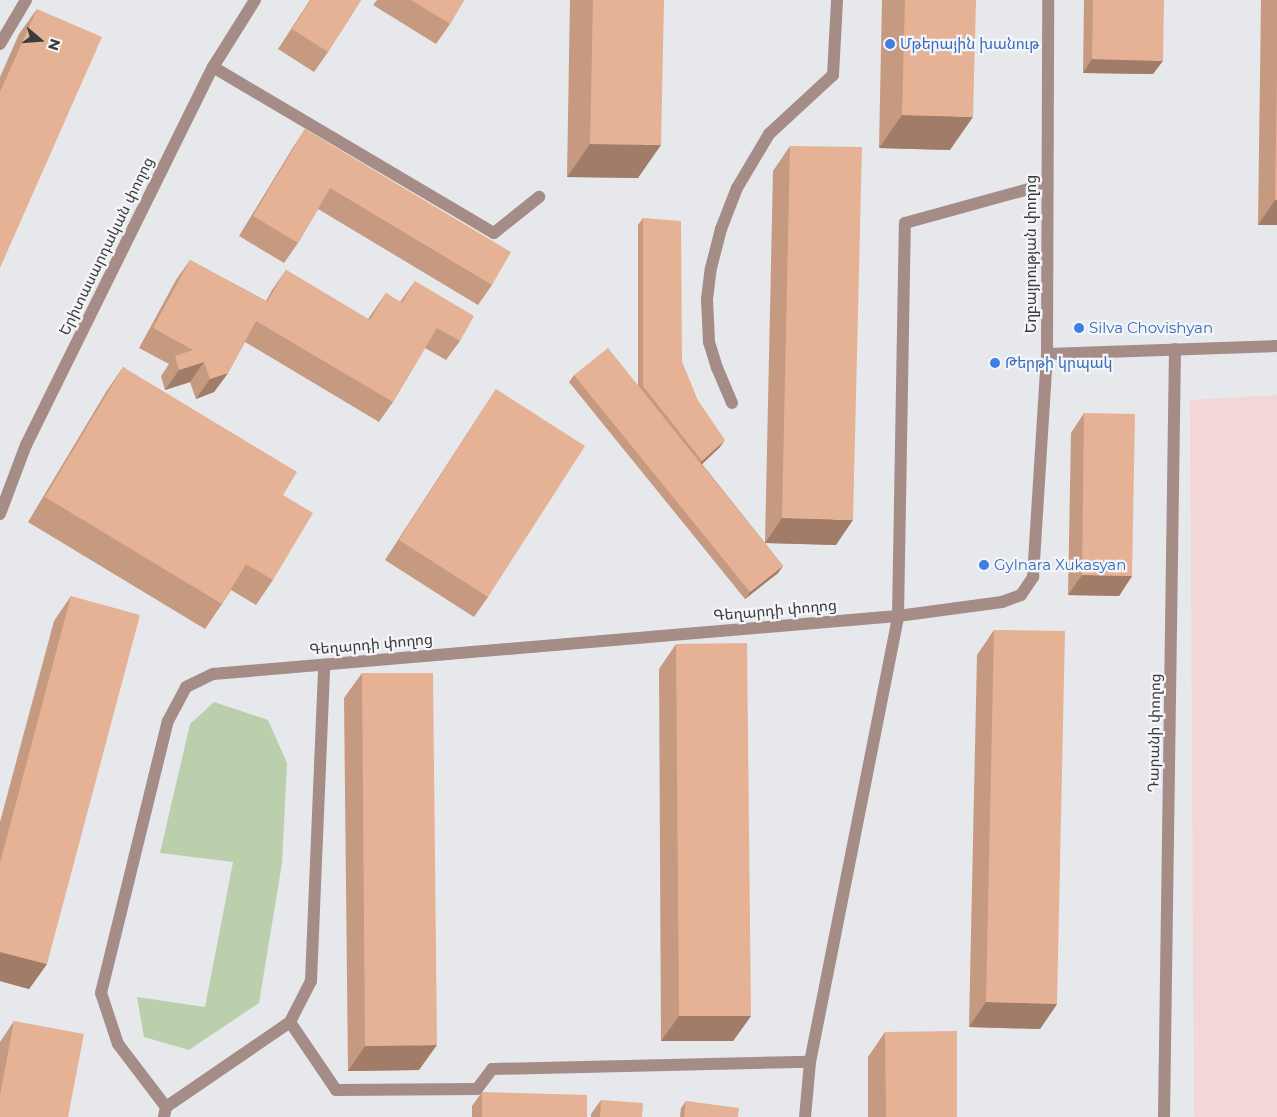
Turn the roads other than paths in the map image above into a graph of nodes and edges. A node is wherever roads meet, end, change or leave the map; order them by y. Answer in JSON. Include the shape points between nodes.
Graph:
{"nodes":[{"id":1,"x":26,"y":0,"type":"edge"},
{"id":2,"x":255,"y":0,"type":"edge"},
{"id":3,"x":836,"y":0,"type":"edge"},
{"id":4,"x":1048,"y":0,"type":"edge"},
{"id":5,"x":0,"y":44,"type":"edge"},
{"id":6,"x":213,"y":67,"type":"junction"},
{"id":7,"x":1047,"y":184,"type":"junction"},
{"id":8,"x":539,"y":197,"type":"dead end"},
{"id":9,"x":1277,"y":346,"type":"edge"},
{"id":10,"x":1175,"y":349,"type":"junction"},
{"id":11,"x":1047,"y":354,"type":"junction"},
{"id":12,"x":732,"y":403,"type":"dead end"},
{"id":13,"x":0,"y":514,"type":"edge"},
{"id":14,"x":1021,"y":595,"type":"joint"},
{"id":15,"x":898,"y":616,"type":"junction"},
{"id":16,"x":324,"y":665,"type":"junction"},
{"id":17,"x":290,"y":1022,"type":"junction"},
{"id":18,"x":810,"y":1062,"type":"junction"},
{"id":19,"x":165,"y":1112,"type":"edge"},
{"id":20,"x":805,"y":1117,"type":"edge"},
{"id":21,"x":1164,"y":1117,"type":"edge"}],
"edges":[{"from":1,"to":5,"type":"street"},
{"from":2,"to":6,"type":"street","name":"Երիտասարդական փողոց"},
{"from":3,"to":12,"type":"street","via":[[833,75],[769,134],[737,188],[721,229],[707,299],[709,342]]},
{"from":4,"to":7,"type":"street","name":"Եղբայրության փողոց"},
{"from":6,"to":8,"type":"street","via":[[494,233]]},
{"from":6,"to":13,"type":"street","name":"Երիտասարդական փողոց","via":[[26,445]]},
{"from":7,"to":11,"type":"street","name":"Եղբայրության փողոց"},
{"from":7,"to":15,"type":"street","via":[[905,223]]},
{"from":9,"to":10,"type":"street"},
{"from":10,"to":11,"type":"street"},
{"from":10,"to":21,"type":"street","name":"Դարանի փողոց"},
{"from":11,"to":14,"type":"street","name":"Եղբայրության փողոց","via":[[1033,577]]},
{"from":14,"to":15,"type":"street","name":"Գեղարդի փողոց","via":[[1002,602]]},
{"from":15,"to":16,"type":"street","name":"Գեղարդի փողոց"},
{"from":15,"to":18,"type":"street"},
{"from":16,"to":17,"type":"street","via":[[311,981]]},
{"from":16,"to":19,"type":"street","name":"Գեղարդի փողոց","via":[[213,674],[186,687],[168,722],[101,993],[118,1044]]},
{"from":17,"to":18,"type":"street","via":[[336,1090],[476,1089],[492,1069]]},
{"from":17,"to":19,"type":"street"},
{"from":18,"to":20,"type":"street"}]}
